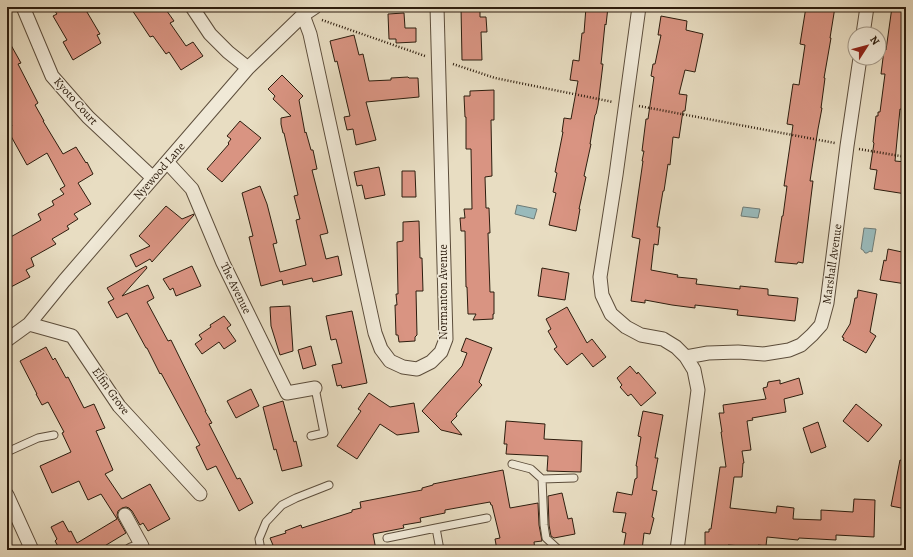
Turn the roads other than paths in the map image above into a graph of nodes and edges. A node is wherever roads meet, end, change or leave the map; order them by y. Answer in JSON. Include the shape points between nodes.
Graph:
{"nodes":[{"id":1,"x":23,"y":7,"type":"edge"},
{"id":2,"x":192,"y":7,"type":"edge"},
{"id":3,"x":437,"y":7,"type":"edge"},
{"id":4,"x":639,"y":7,"type":"edge"},
{"id":5,"x":867,"y":7,"type":"edge"},
{"id":6,"x":309,"y":11,"type":"edge"},
{"id":7,"x":864,"y":26,"type":"edge"},
{"id":8,"x":859,"y":66,"type":"edge"},
{"id":9,"x":248,"y":68,"type":"junction"},
{"id":10,"x":167,"y":162,"type":"junction"},
{"id":11,"x":153,"y":178,"type":"junction"},
{"id":12,"x":29,"y":324,"type":"junction"},
{"id":13,"x":7,"y":338,"type":"edge"},
{"id":14,"x":686,"y":357,"type":"junction"},
{"id":15,"x":315,"y":388,"type":"joint"},
{"id":16,"x":54,"y":435,"type":"dead end"},
{"id":17,"x":311,"y":436,"type":"dead end"},
{"id":18,"x":7,"y":452,"type":"edge"},
{"id":19,"x":512,"y":464,"type":"dead end"},
{"id":20,"x":574,"y":478,"type":"dead end"},
{"id":21,"x":542,"y":480,"type":"junction"},
{"id":22,"x":329,"y":485,"type":"dead end"},
{"id":23,"x":200,"y":494,"type":"dead end"},
{"id":24,"x":7,"y":495,"type":"edge"},
{"id":25,"x":125,"y":515,"type":"dead end"},
{"id":26,"x":487,"y":518,"type":"dead end"},
{"id":27,"x":436,"y":528,"type":"junction"},
{"id":28,"x":387,"y":538,"type":"dead end"},
{"id":29,"x":32,"y":550,"type":"edge"},
{"id":30,"x":131,"y":550,"type":"edge"},
{"id":31,"x":261,"y":550,"type":"edge"},
{"id":32,"x":440,"y":550,"type":"edge"},
{"id":33,"x":559,"y":550,"type":"edge"},
{"id":34,"x":678,"y":550,"type":"edge"}],
"edges":[{"from":1,"to":11,"type":"street","name":"Kyoto Court","via":[[52,76],[88,117]]},
{"from":2,"to":9,"type":"street","via":[[210,34]]},
{"from":3,"to":6,"type":"street","name":"Normanton Avenue","via":[[446,339],[441,352],[417,370],[390,361],[381,349],[375,332],[310,34]]},
{"from":4,"to":14,"type":"street","via":[[600,277],[602,295],[611,314],[626,327],[641,335],[663,339]]},
{"from":5,"to":7,"type":"street"},
{"from":6,"to":9,"type":"street","name":"Nyewood Lane"},
{"from":8,"to":14,"type":"street","name":"Marshall Avenue","via":[[827,303],[821,325],[801,346],[790,350],[764,354],[738,352]]},
{"from":9,"to":10,"type":"street","name":"Nyewood Lane"},
{"from":10,"to":11,"type":"street","name":"Nyewood Lane"},
{"from":10,"to":15,"type":"street","name":"The Avenue","via":[[192,189],[223,263],[287,393]]},
{"from":11,"to":12,"type":"street","name":"Nyewood Lane"},
{"from":12,"to":13,"type":"street","name":"Nyewood Lane"},
{"from":12,"to":23,"type":"street","name":"Elfin Grove","via":[[72,336],[119,406]]},
{"from":14,"to":34,"type":"street","via":[[694,370],[698,390]]},
{"from":15,"to":17,"type":"lane","via":[[324,434]]},
{"from":16,"to":18,"type":"lane","via":[[38,438]]},
{"from":19,"to":21,"type":"lane","via":[[531,468]]},
{"from":20,"to":21,"type":"lane"},
{"from":21,"to":33,"type":"lane","via":[[546,538]]},
{"from":22,"to":31,"type":"lane","via":[[282,505],[266,522],[259,539]]},
{"from":24,"to":29,"type":"street"},
{"from":25,"to":30,"type":"street","via":[[142,546]]},
{"from":26,"to":27,"type":"lane"},
{"from":27,"to":28,"type":"lane"},
{"from":27,"to":32,"type":"lane"}]}
